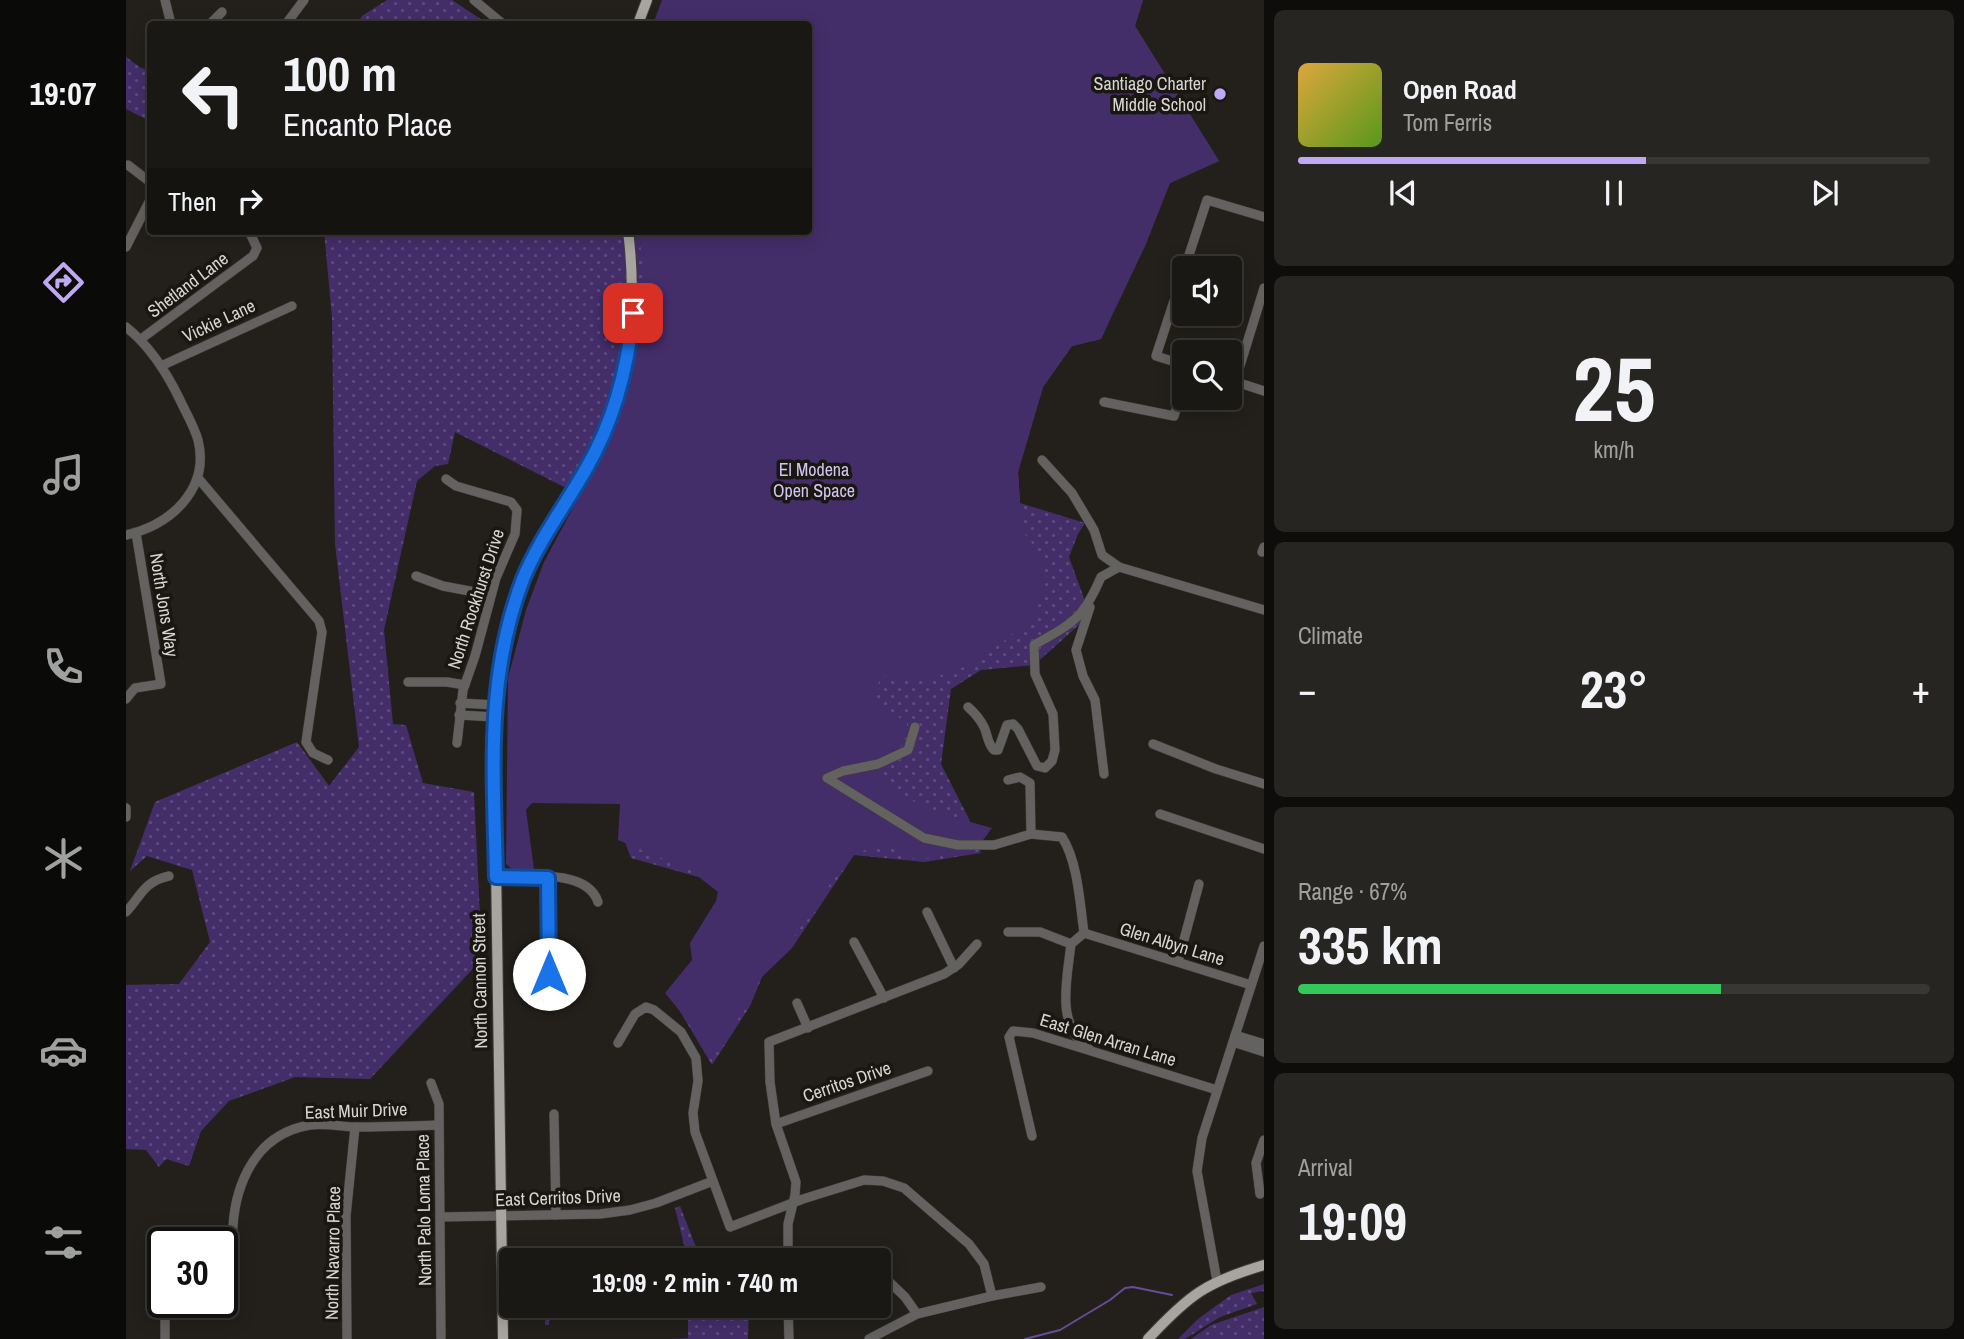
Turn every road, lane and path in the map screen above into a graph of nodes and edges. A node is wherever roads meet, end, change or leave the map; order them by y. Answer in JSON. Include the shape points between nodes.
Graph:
{"nodes":[{"id":1,"x":165,"y":0,"type":"edge"},
{"id":2,"x":304,"y":0,"type":"edge"},
{"id":3,"x":474,"y":0,"type":"edge"},
{"id":4,"x":647,"y":0,"type":"edge"},
{"id":5,"x":222,"y":12,"type":"dead end"},
{"id":6,"x":170,"y":21,"type":"edge"},
{"id":7,"x":213,"y":21,"type":"edge"},
{"id":8,"x":288,"y":21,"type":"edge"},
{"id":9,"x":499,"y":21,"type":"edge"},
{"id":10,"x":639,"y":21,"type":"edge"},
{"id":11,"x":128,"y":165,"type":"dead end"},
{"id":12,"x":147,"y":180,"type":"edge"},
{"id":13,"x":147,"y":206,"type":"edge"},
{"id":14,"x":1264,"y":216,"type":"edge"},
{"id":15,"x":251,"y":235,"type":"edge"},
{"id":16,"x":628,"y":235,"type":"edge"},
{"id":17,"x":126,"y":247,"type":"edge"},
{"id":18,"x":1264,"y":288,"type":"edge"},
{"id":19,"x":292,"y":306,"type":"dead end"},
{"id":20,"x":126,"y":327,"type":"edge"},
{"id":21,"x":141,"y":339,"type":"junction"},
{"id":22,"x":1242,"y":354,"type":"edge"},
{"id":23,"x":1172,"y":361,"type":"edge"},
{"id":24,"x":161,"y":366,"type":"junction"},
{"id":25,"x":1242,"y":384,"type":"edge"},
{"id":26,"x":1264,"y":391,"type":"edge"},
{"id":27,"x":1104,"y":402,"type":"dead end"},
{"id":28,"x":1176,"y":410,"type":"edge"},
{"id":29,"x":1042,"y":460,"type":"dead end"},
{"id":30,"x":198,"y":478,"type":"junction"},
{"id":31,"x":446,"y":479,"type":"dead end"},
{"id":32,"x":131,"y":534,"type":"edge"},
{"id":33,"x":1119,"y":568,"type":"junction"},
{"id":34,"x":416,"y":576,"type":"dead end"},
{"id":35,"x":491,"y":595,"type":"junction"},
{"id":36,"x":1091,"y":601,"type":"junction"},
{"id":37,"x":1264,"y":610,"type":"edge"},
{"id":38,"x":408,"y":682,"type":"dead end"},
{"id":39,"x":465,"y":685,"type":"junction"},
{"id":40,"x":126,"y":699,"type":"edge"},
{"id":41,"x":460,"y":703,"type":"junction"},
{"id":42,"x":968,"y":707,"type":"dead end"},
{"id":43,"x":495,"y":711,"type":"junction"},
{"id":44,"x":459,"y":715,"type":"junction"},
{"id":45,"x":915,"y":727,"type":"dead end"},
{"id":46,"x":457,"y":743,"type":"dead end"},
{"id":47,"x":1153,"y":744,"type":"dead end"},
{"id":48,"x":328,"y":760,"type":"dead end"},
{"id":49,"x":1104,"y":774,"type":"dead end"},
{"id":50,"x":1008,"y":780,"type":"dead end"},
{"id":51,"x":1264,"y":784,"type":"edge"},
{"id":52,"x":126,"y":807,"type":"edge"},
{"id":53,"x":1160,"y":814,"type":"dead end"},
{"id":54,"x":126,"y":817,"type":"edge"},
{"id":55,"x":1031,"y":834,"type":"junction"},
{"id":56,"x":1264,"y":849,"type":"edge"},
{"id":57,"x":169,"y":876,"type":"dead end"},
{"id":58,"x":496,"y":877,"type":"junction"},
{"id":59,"x":548,"y":878,"type":"junction"},
{"id":60,"x":1199,"y":884,"type":"dead end"},
{"id":61,"x":597,"y":902,"type":"dead end"},
{"id":62,"x":126,"y":912,"type":"edge"},
{"id":63,"x":927,"y":912,"type":"dead end"},
{"id":64,"x":1008,"y":932,"type":"dead end"},
{"id":65,"x":1084,"y":933,"type":"junction"},
{"id":66,"x":853,"y":942,"type":"dead end"},
{"id":67,"x":977,"y":944,"type":"dead end"},
{"id":68,"x":1070,"y":944,"type":"junction"},
{"id":69,"x":1264,"y":946,"type":"edge"},
{"id":70,"x":1178,"y":962,"type":"junction"},
{"id":71,"x":954,"y":968,"type":"junction"},
{"id":72,"x":1251,"y":985,"type":"junction"},
{"id":73,"x":541,"y":992,"type":"dead end"},
{"id":74,"x":884,"y":998,"type":"junction"},
{"id":75,"x":797,"y":1003,"type":"dead end"},
{"id":76,"x":808,"y":1028,"type":"junction"},
{"id":77,"x":1234,"y":1039,"type":"junction"},
{"id":78,"x":618,"y":1043,"type":"dead end"},
{"id":79,"x":1264,"y":1044,"type":"edge"},
{"id":80,"x":1090,"y":1050,"type":"junction"},
{"id":81,"x":1264,"y":1052,"type":"edge"},
{"id":82,"x":928,"y":1071,"type":"dead end"},
{"id":83,"x":431,"y":1083,"type":"dead end"},
{"id":84,"x":1217,"y":1090,"type":"junction"},
{"id":85,"x":554,"y":1114,"type":"dead end"},
{"id":86,"x":776,"y":1124,"type":"junction"},
{"id":87,"x":439,"y":1125,"type":"junction"},
{"id":88,"x":355,"y":1127,"type":"junction"},
{"id":89,"x":1032,"y":1136,"type":"dead end"},
{"id":90,"x":1264,"y":1140,"type":"edge"},
{"id":91,"x":713,"y":1181,"type":"junction"},
{"id":92,"x":1260,"y":1194,"type":"dead end"},
{"id":93,"x":793,"y":1202,"type":"junction"},
{"id":94,"x":556,"y":1215,"type":"junction"},
{"id":95,"x":500,"y":1216,"type":"junction"},
{"id":96,"x":440,"y":1217,"type":"junction"},
{"id":97,"x":233,"y":1227,"type":"edge"},
{"id":98,"x":788,"y":1248,"type":"edge"},
{"id":99,"x":1264,"y":1265,"type":"edge"},
{"id":100,"x":1217,"y":1280,"type":"junction"},
{"id":101,"x":891,"y":1283,"type":"edge"},
{"id":102,"x":1041,"y":1287,"type":"dead end"},
{"id":103,"x":992,"y":1296,"type":"junction"},
{"id":104,"x":916,"y":1314,"type":"junction"},
{"id":105,"x":166,"y":1318,"type":"edge"},
{"id":106,"x":788,"y":1318,"type":"edge"},
{"id":107,"x":165,"y":1339,"type":"edge"},
{"id":108,"x":347,"y":1339,"type":"edge"},
{"id":109,"x":441,"y":1339,"type":"edge"},
{"id":110,"x":503,"y":1339,"type":"edge"},
{"id":111,"x":789,"y":1339,"type":"edge"},
{"id":112,"x":869,"y":1339,"type":"edge"},
{"id":113,"x":1147,"y":1339,"type":"edge"}],
"edges":[{"from":1,"to":6,"type":"street"},
{"from":2,"to":8,"type":"street"},
{"from":3,"to":9,"type":"street"},
{"from":4,"to":10,"type":"main road"},
{"from":5,"to":7,"type":"street"},
{"from":11,"to":12,"type":"street"},
{"from":13,"to":17,"type":"street"},
{"from":14,"to":23,"type":"street","via":[[1207,200],[1156,356]]},
{"from":15,"to":21,"type":"street","name":"Shetland Lane","via":[[257,248],[253,256]]},
{"from":16,"to":43,"type":"main road","name":"North Cannon Street","via":[[634,298],[623,377],[596,450],[524,577],[505,633]]},
{"from":18,"to":22,"type":"street"},
{"from":19,"to":24,"type":"street","name":"Vickie Lane"},
{"from":20,"to":21,"type":"street"},
{"from":21,"to":24,"type":"street"},
{"from":24,"to":30,"type":"street","via":[[194,428],[200,450]]},
{"from":25,"to":26,"type":"street"},
{"from":27,"to":28,"type":"street","via":[[1174,416]]},
{"from":29,"to":33,"type":"street","via":[[1072,493],[1094,530],[1102,555]]},
{"from":30,"to":32,"type":"street","via":[[177,511],[160,524]]},
{"from":30,"to":48,"type":"street","via":[[312,610],[321,628],[306,742],[313,753]]},
{"from":31,"to":35,"type":"street","name":"North Rockhurst Drive","via":[[514,504],[518,513],[515,534]]},
{"from":32,"to":40,"type":"street","name":"North Jons Way","via":[[161,684],[135,688]]},
{"from":33,"to":36,"type":"street","via":[[1101,577]]},
{"from":33,"to":37,"type":"street"},
{"from":34,"to":35,"type":"street"},
{"from":35,"to":39,"type":"street","name":"North Rockhurst Drive"},
{"from":36,"to":42,"type":"street","via":[[1074,622],[1034,645],[1035,674],[1053,714],[1055,750],[1045,768],[1037,766],[1013,724],[1007,725],[1001,747],[993,750],[985,728]]},
{"from":36,"to":49,"type":"street","via":[[1076,650],[1095,701]]},
{"from":38,"to":39,"type":"street"},
{"from":39,"to":41,"type":"street","name":"North Rockhurst Drive"},
{"from":41,"to":43,"type":"street"},
{"from":41,"to":44,"type":"street","name":"North Rockhurst Drive"},
{"from":43,"to":44,"type":"street"},
{"from":43,"to":58,"type":"main road","name":"North Cannon Street"},
{"from":44,"to":46,"type":"street","name":"North Rockhurst Drive"},
{"from":45,"to":55,"type":"street","via":[[908,750],[827,778],[924,838],[958,845],[994,845]]},
{"from":47,"to":51,"type":"street"},
{"from":50,"to":55,"type":"street","via":[[1020,777],[1030,783]]},
{"from":52,"to":54,"type":"street"},
{"from":53,"to":56,"type":"street"},
{"from":55,"to":65,"type":"street","via":[[1062,837],[1068,845]]},
{"from":57,"to":62,"type":"street","via":[[143,888]]},
{"from":58,"to":59,"type":"street"},
{"from":58,"to":95,"type":"main road","name":"North Cannon Street"},
{"from":59,"to":61,"type":"street","via":[[585,885]]},
{"from":59,"to":73,"type":"street","via":[[549,974]]},
{"from":60,"to":70,"type":"street"},
{"from":63,"to":71,"type":"street"},
{"from":64,"to":68,"type":"street","via":[[1040,932]]},
{"from":65,"to":68,"type":"street"},
{"from":65,"to":70,"type":"street","name":"Glen Albyn Lane"},
{"from":66,"to":74,"type":"street"},
{"from":67,"to":71,"type":"street"},
{"from":68,"to":80,"type":"street","via":[[1066,1012],[1073,1035]]},
{"from":69,"to":72,"type":"street"},
{"from":70,"to":72,"type":"street","name":"Glen Albyn Lane"},
{"from":71,"to":74,"type":"street"},
{"from":72,"to":77,"type":"street"},
{"from":74,"to":76,"type":"street"},
{"from":75,"to":76,"type":"street"},
{"from":76,"to":86,"type":"street","via":[[769,1042]]},
{"from":77,"to":79,"type":"street"},
{"from":77,"to":81,"type":"street"},
{"from":77,"to":84,"type":"street"},
{"from":78,"to":91,"type":"street","via":[[635,1014],[646,1007],[681,1032],[695,1058],[695,1132]]},
{"from":80,"to":84,"type":"street","name":"East Glen Arran Lane"},
{"from":80,"to":89,"type":"street","name":"East Glen Arran Lane","via":[[1033,1033],[1010,1033]]},
{"from":82,"to":86,"type":"street","name":"Cerritos Drive"},
{"from":83,"to":87,"type":"street","name":"North Palo Loma Place","via":[[439,1104]]},
{"from":84,"to":100,"type":"street","via":[[1197,1171]]},
{"from":85,"to":94,"type":"street"},
{"from":86,"to":93,"type":"street","via":[[794,1174]]},
{"from":87,"to":88,"type":"street","name":"East Muir Drive"},
{"from":87,"to":96,"type":"street","name":"North Palo Loma Place"},
{"from":88,"to":97,"type":"street","name":"East Muir Drive","via":[[311,1125],[265,1145],[245,1172],[234,1203]]},
{"from":88,"to":108,"type":"street","name":"North Navarro Place","via":[[346,1216]]},
{"from":90,"to":92,"type":"street","via":[[1256,1163]]},
{"from":91,"to":93,"type":"street","via":[[730,1227]]},
{"from":91,"to":94,"type":"street","name":"East Cerritos Drive","via":[[630,1210]]},
{"from":93,"to":98,"type":"street"},
{"from":93,"to":103,"type":"street","via":[[864,1180],[904,1188],[969,1244],[984,1264]]},
{"from":94,"to":95,"type":"street","name":"East Cerritos Drive"},
{"from":95,"to":96,"type":"street","name":"East Cerritos Drive"},
{"from":95,"to":110,"type":"main road","name":"North Cannon Street"},
{"from":96,"to":109,"type":"street","name":"North Palo Loma Place"},
{"from":99,"to":100,"type":"main road"},
{"from":100,"to":113,"type":"main road","via":[[1180,1304]]},
{"from":101,"to":104,"type":"street"},
{"from":102,"to":103,"type":"street"},
{"from":103,"to":104,"type":"street"},
{"from":104,"to":112,"type":"street"},
{"from":105,"to":107,"type":"street"},
{"from":106,"to":111,"type":"street"}]}
